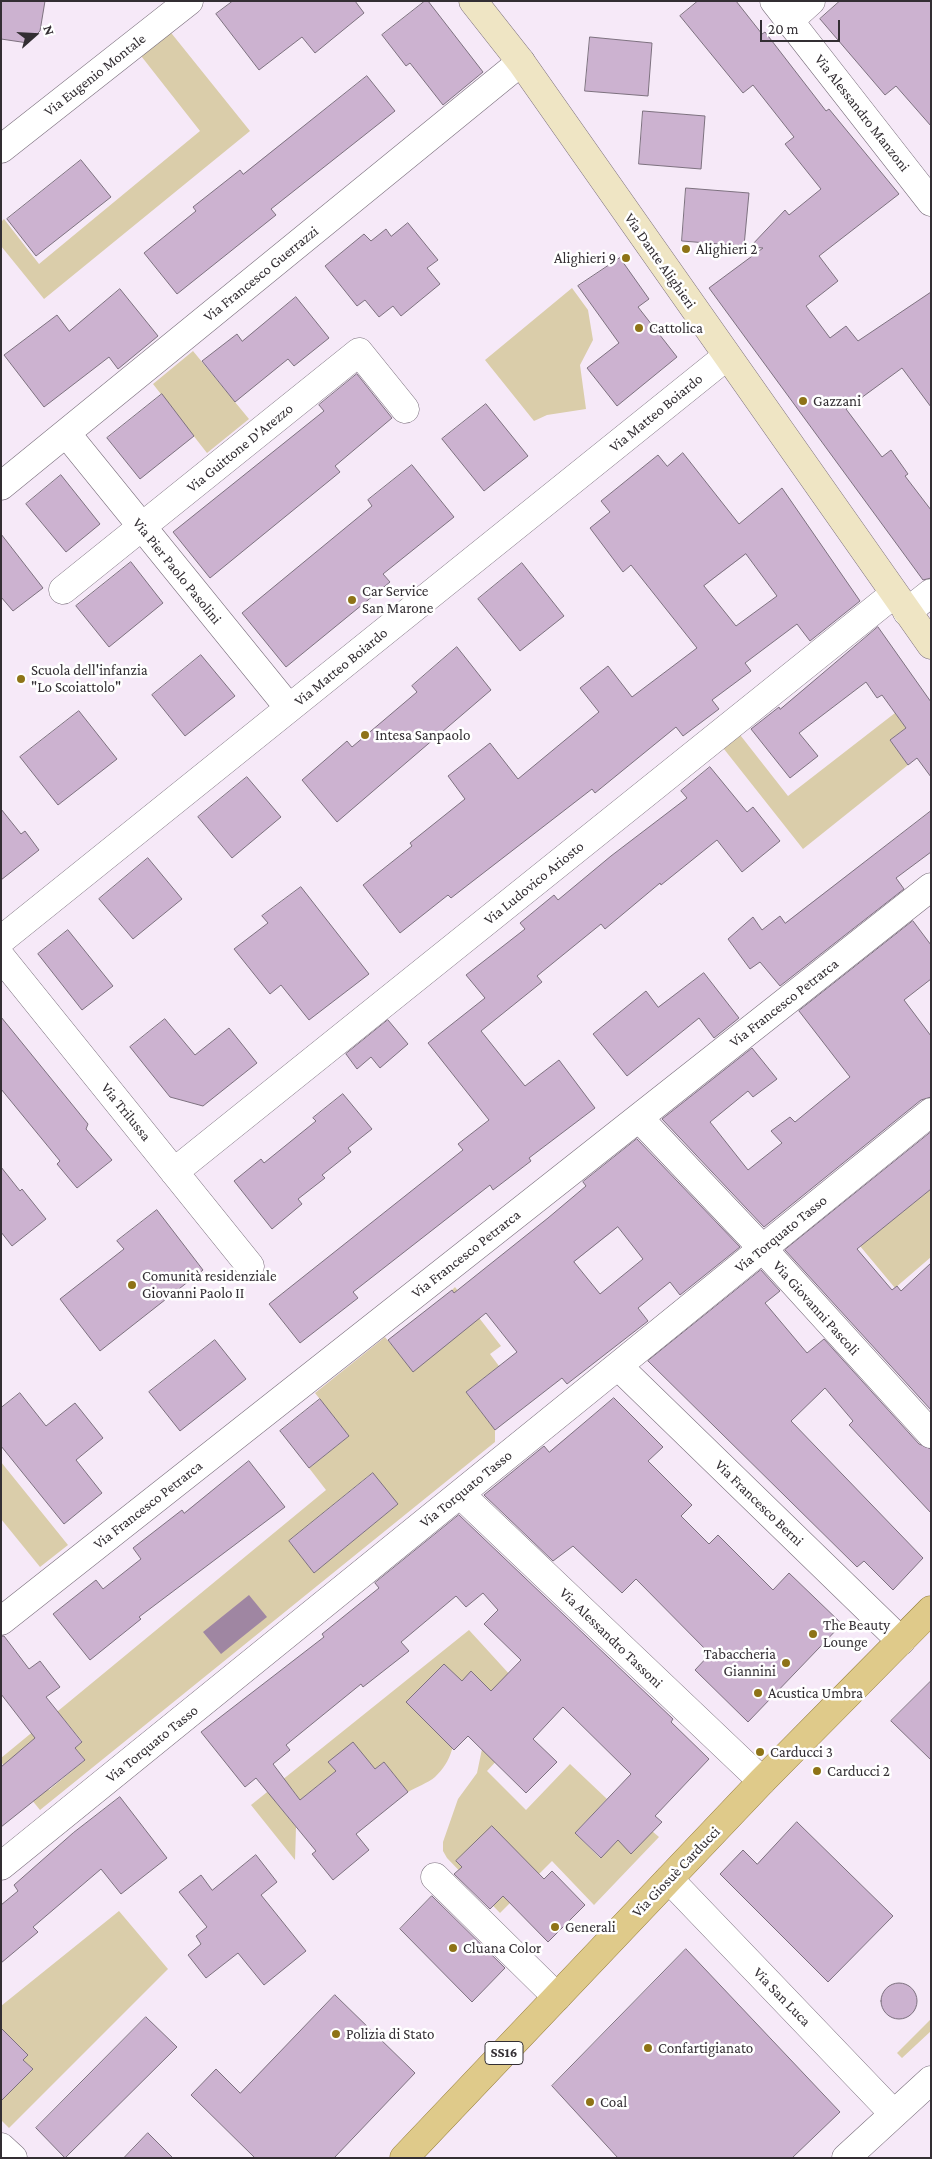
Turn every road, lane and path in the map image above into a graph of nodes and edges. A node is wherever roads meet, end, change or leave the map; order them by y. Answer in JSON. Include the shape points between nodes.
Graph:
{"nodes":[{"id":1,"x":188,"y":1,"type":"edge"},
{"id":2,"x":473,"y":1,"type":"edge"},
{"id":3,"x":811,"y":1,"type":"edge"},
{"id":4,"x":782,"y":11,"type":"edge"},
{"id":5,"x":521,"y":62,"type":"junction"},
{"id":6,"x":1,"y":149,"type":"edge"},
{"id":7,"x":931,"y":202,"type":"edge"},
{"id":8,"x":727,"y":356,"type":"junction"},
{"id":9,"x":405,"y":409,"type":"dead end"},
{"id":10,"x":66,"y":433,"type":"junction"},
{"id":11,"x":1,"y":486,"type":"edge"},
{"id":12,"x":141,"y":527,"type":"junction"},
{"id":13,"x":63,"y":590,"type":"dead end"},
{"id":14,"x":931,"y":593,"type":"edge"},
{"id":15,"x":901,"y":603,"type":"junction"},
{"id":16,"x":931,"y":645,"type":"edge"},
{"id":17,"x":289,"y":708,"type":"junction"},
{"id":18,"x":931,"y":887,"type":"edge"},
{"id":19,"x":1,"y":940,"type":"edge"},
{"id":20,"x":1,"y":957,"type":"edge"},
{"id":21,"x":931,"y":1112,"type":"edge"},
{"id":22,"x":638,"y":1118,"type":"junction"},
{"id":23,"x":174,"y":1172,"type":"junction"},
{"id":24,"x":763,"y":1249,"type":"junction"},
{"id":25,"x":250,"y":1266,"type":"dead end"},
{"id":26,"x":618,"y":1366,"type":"junction"},
{"id":27,"x":931,"y":1434,"type":"edge"},
{"id":28,"x":460,"y":1494,"type":"junction"},
{"id":29,"x":931,"y":1610,"type":"edge"},
{"id":30,"x":1,"y":1621,"type":"edge"},
{"id":31,"x":900,"y":1641,"type":"junction"},
{"id":32,"x":762,"y":1782,"type":"junction"},
{"id":33,"x":1,"y":1866,"type":"edge"},
{"id":34,"x":435,"y":1877,"type":"dead end"},
{"id":35,"x":669,"y":1879,"type":"junction"},
{"id":36,"x":557,"y":1997,"type":"junction"},
{"id":37,"x":931,"y":2080,"type":"edge"},
{"id":38,"x":894,"y":2114,"type":"junction"},
{"id":39,"x":1,"y":2146,"type":"edge"},
{"id":40,"x":12,"y":2158,"type":"edge"},
{"id":41,"x":404,"y":2158,"type":"edge"},
{"id":42,"x":846,"y":2158,"type":"edge"}],
"edges":[{"from":1,"to":6,"type":"street","name":"Via Eugenio Montale"},
{"from":2,"to":5,"type":"main road","name":"Via Dante Alighieri"},
{"from":3,"to":4,"type":"street"},
{"from":4,"to":7,"type":"street","name":"Via Alessandro Manzoni"},
{"from":5,"to":8,"type":"main road","name":"Via Dante Alighieri"},
{"from":5,"to":10,"type":"street","name":"Via Francesco Guerrazzi"},
{"from":8,"to":15,"type":"main road","name":"Via Dante Alighieri"},
{"from":8,"to":17,"type":"street","name":"Via Matteo Boiardo"},
{"from":9,"to":12,"type":"street","name":"Via Guittone D'Arezzo","via":[[359,352]]},
{"from":10,"to":11,"type":"street","name":"Via Francesco Guerrazzi"},
{"from":10,"to":12,"type":"street","name":"Via Pier Paolo Pasolini"},
{"from":12,"to":13,"type":"street","name":"Via Guittone D'Arezzo"},
{"from":12,"to":17,"type":"street","name":"Via Pier Paolo Pasolini"},
{"from":14,"to":15,"type":"street","name":"Via Ludovico Ariosto"},
{"from":15,"to":16,"type":"main road","name":"Via Dante Alighieri"},
{"from":15,"to":23,"type":"street","name":"Via Ludovico Ariosto"},
{"from":17,"to":19,"type":"street","name":"Via Matteo Boiardo"},
{"from":18,"to":22,"type":"street","name":"Via Francesco Petrarca"},
{"from":20,"to":23,"type":"street","name":"Via Trilussa"},
{"from":21,"to":24,"type":"street","name":"Via Torquato Tasso"},
{"from":22,"to":24,"type":"street","name":"Via Giovanni Pascoli"},
{"from":22,"to":30,"type":"street","name":"Via Francesco Petrarca"},
{"from":23,"to":25,"type":"street","name":"Via Trilussa"},
{"from":24,"to":26,"type":"street","name":"Via Torquato Tasso"},
{"from":24,"to":27,"type":"street","name":"Via Giovanni Pascoli"},
{"from":26,"to":28,"type":"street","name":"Via Torquato Tasso"},
{"from":26,"to":31,"type":"street","name":"Via Francesco Berni"},
{"from":28,"to":32,"type":"street","name":"Via Alessandro Tassoni"},
{"from":28,"to":33,"type":"street","name":"Via Torquato Tasso"},
{"from":29,"to":31,"type":"main road","name":"Via Giosuè Carducci","number":"SS16"},
{"from":31,"to":32,"type":"main road","name":"Via Giosuè Carducci","number":"SS16"},
{"from":32,"to":35,"type":"main road","name":"Via Giosuè Carducci","number":"SS16"},
{"from":34,"to":36,"type":"street"},
{"from":35,"to":36,"type":"main road","name":"Via Giosuè Carducci","number":"SS16"},
{"from":35,"to":38,"type":"street","name":"Via San Luca"},
{"from":36,"to":41,"type":"main road","name":"Via Giosuè Carducci","number":"SS16"},
{"from":37,"to":38,"type":"street"},
{"from":38,"to":42,"type":"street"},
{"from":39,"to":40,"type":"street"}]}
